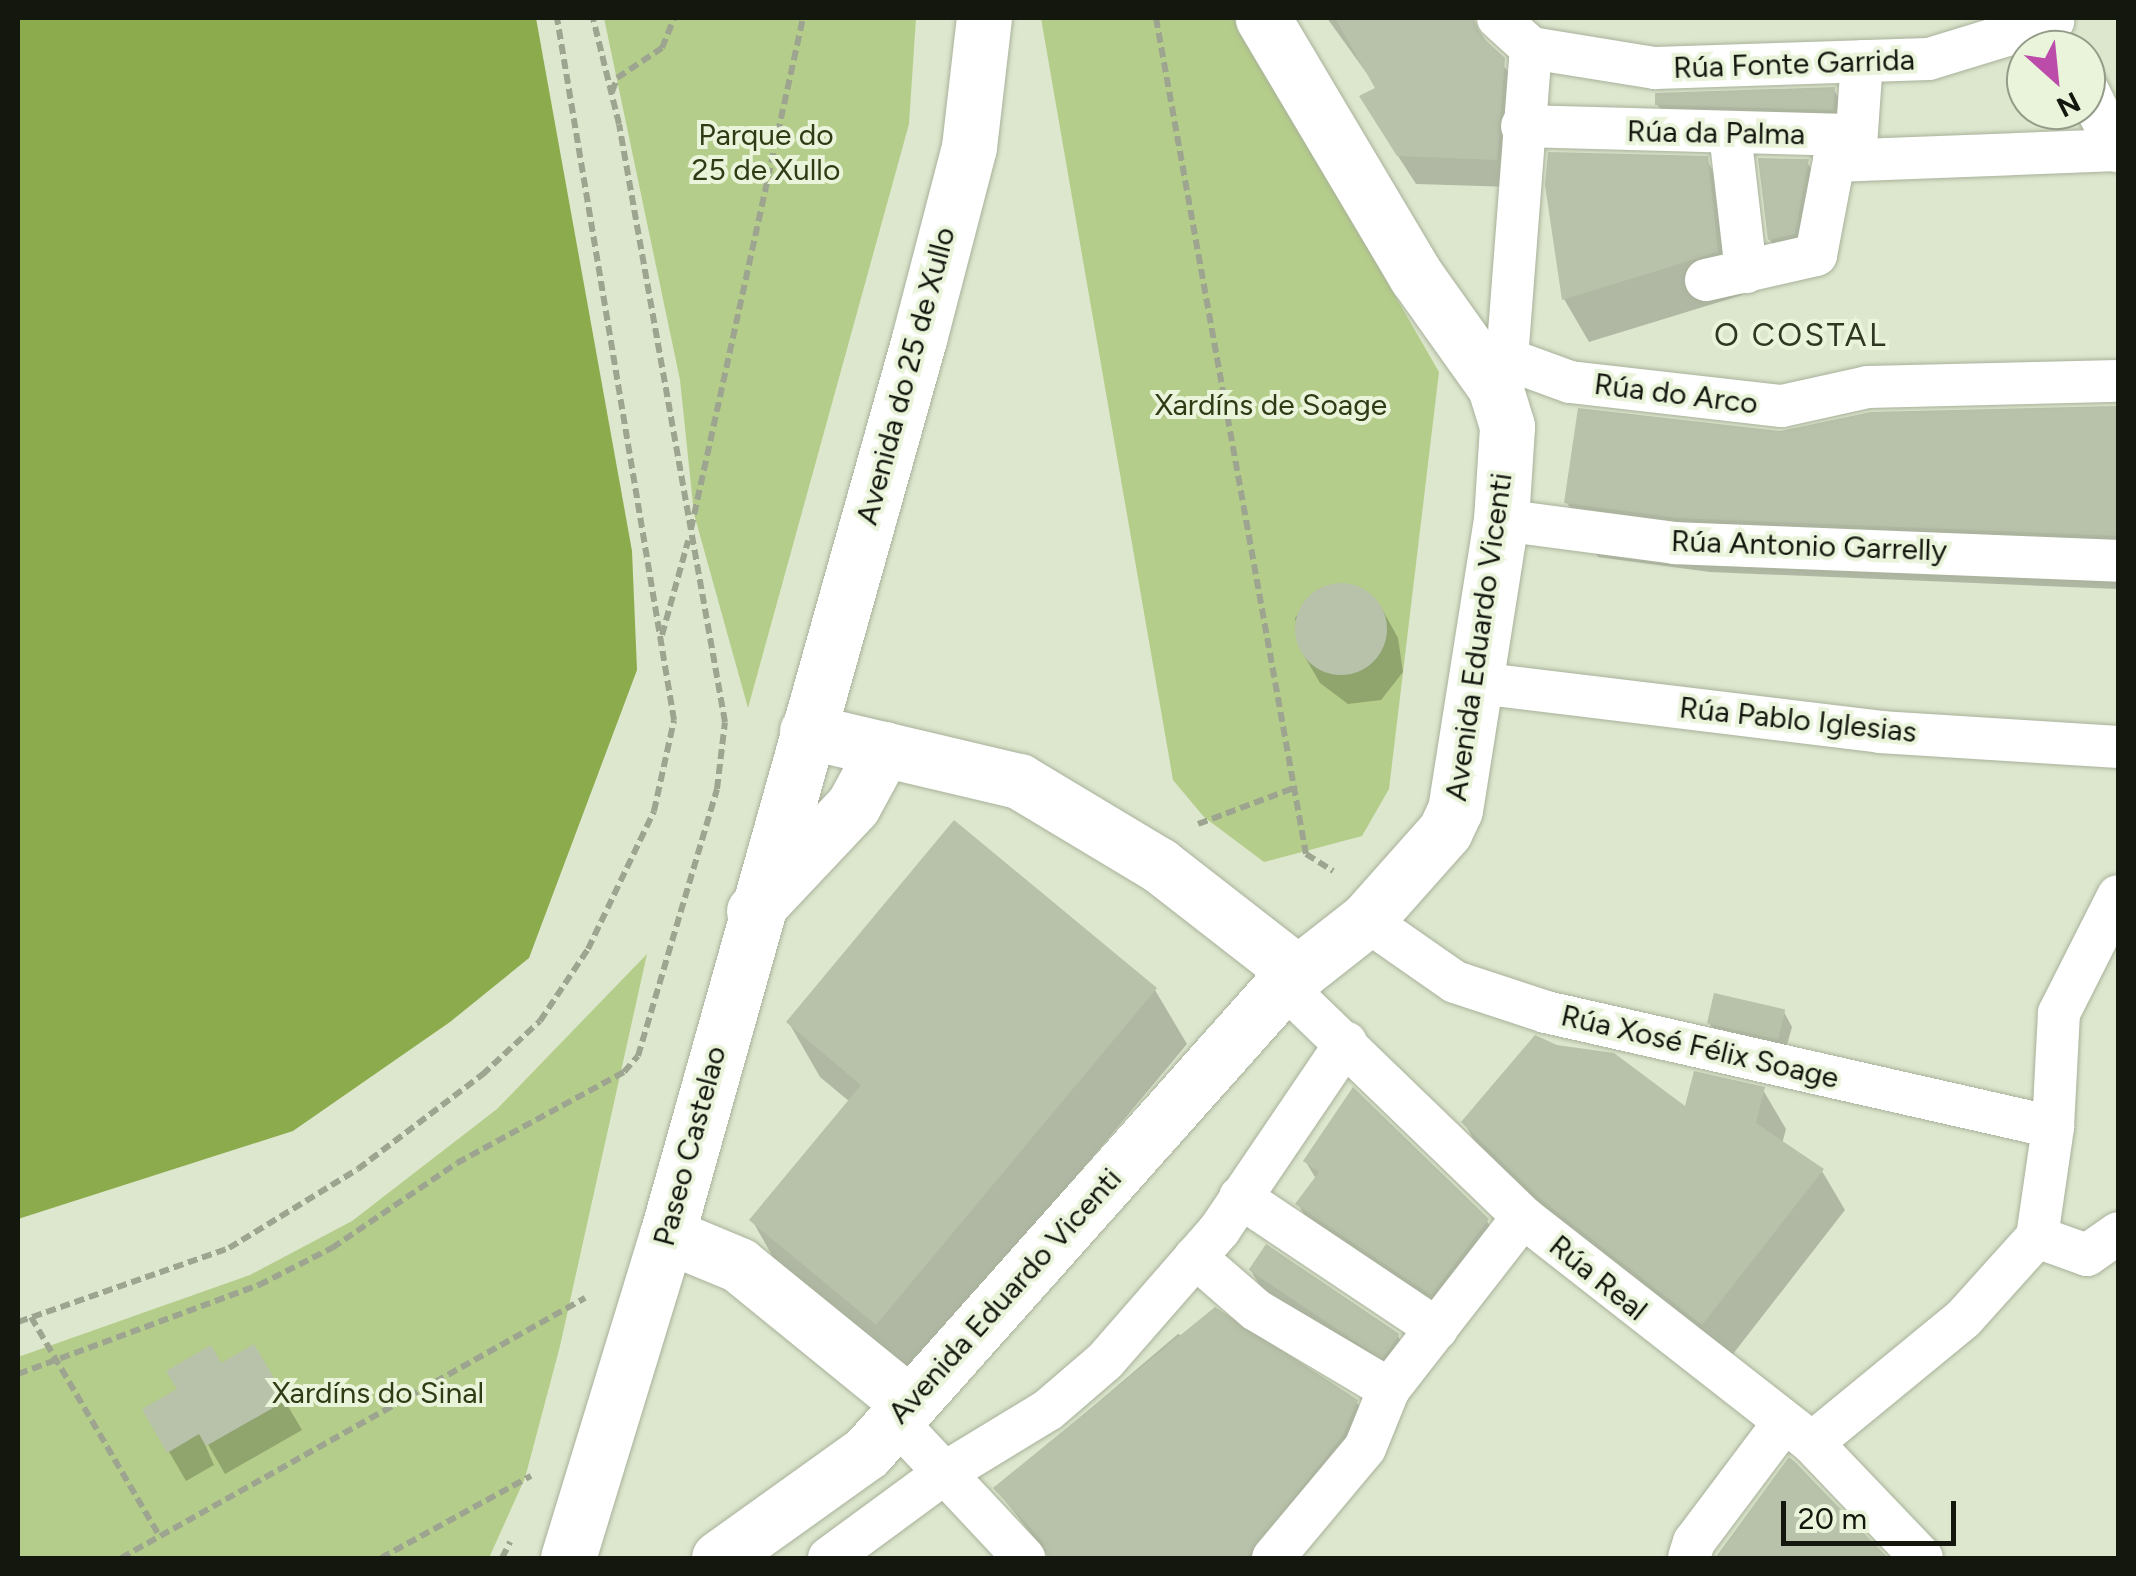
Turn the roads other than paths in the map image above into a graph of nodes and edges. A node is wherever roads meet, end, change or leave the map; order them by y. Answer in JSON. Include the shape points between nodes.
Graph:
{"nodes":[{"id":1,"x":984,"y":18,"type":"edge"},
{"id":2,"x":1263,"y":18,"type":"edge"},
{"id":3,"x":1498,"y":18,"type":"edge"},
{"id":4,"x":2006,"y":42,"type":"edge"},
{"id":5,"x":1531,"y":48,"type":"junction"},
{"id":6,"x":1862,"y":61,"type":"junction"},
{"id":7,"x":1522,"y":126,"type":"junction"},
{"id":8,"x":2106,"y":127,"type":"edge"},
{"id":9,"x":1730,"y":133,"type":"junction"},
{"id":10,"x":2118,"y":151,"type":"edge"},
{"id":11,"x":1845,"y":161,"type":"junction"},
{"id":12,"x":1491,"y":357,"type":"junction"},
{"id":13,"x":2118,"y":381,"type":"edge"},
{"id":14,"x":1501,"y":520,"type":"junction"},
{"id":15,"x":2118,"y":561,"type":"edge"},
{"id":16,"x":1478,"y":683,"type":"junction"},
{"id":17,"x":807,"y":731,"type":"junction"},
{"id":18,"x":2118,"y":747,"type":"edge"},
{"id":19,"x":884,"y":749,"type":"junction"},
{"id":20,"x":2118,"y":896,"type":"edge"},
{"id":21,"x":754,"y":912,"type":"junction"},
{"id":22,"x":1366,"y":920,"type":"junction"},
{"id":23,"x":2101,"y":965,"type":"edge"},
{"id":24,"x":1291,"y":979,"type":"junction"},
{"id":25,"x":1346,"y":1043,"type":"junction"},
{"id":26,"x":2054,"y":1127,"type":"junction"},
{"id":27,"x":1240,"y":1197,"type":"junction"},
{"id":28,"x":1523,"y":1217,"type":"junction"},
{"id":29,"x":2118,"y":1233,"type":"edge"},
{"id":30,"x":666,"y":1234,"type":"junction"},
{"id":31,"x":2037,"y":1236,"type":"junction"},
{"id":32,"x":1196,"y":1257,"type":"junction"},
{"id":33,"x":1438,"y":1329,"type":"junction"},
{"id":34,"x":1389,"y":1389,"type":"junction"},
{"id":35,"x":902,"y":1411,"type":"junction"},
{"id":36,"x":1797,"y":1434,"type":"junction"},
{"id":37,"x":946,"y":1472,"type":"junction"},
{"id":38,"x":839,"y":1555,"type":"edge"},
{"id":39,"x":568,"y":1558,"type":"edge"},
{"id":40,"x":719,"y":1558,"type":"edge"},
{"id":41,"x":1024,"y":1558,"type":"edge"},
{"id":42,"x":1272,"y":1558,"type":"edge"},
{"id":43,"x":1689,"y":1558,"type":"edge"},
{"id":44,"x":1922,"y":1558,"type":"edge"}],
"edges":[{"from":1,"to":17,"type":"street","name":"Avenida do 25 de Xullo","via":[[969,147]]},
{"from":2,"to":12,"type":"street","name":"Avenida Eduardo Vicenti","via":[[1416,276]]},
{"from":3,"to":5,"type":"street"},
{"from":4,"to":6,"type":"street","name":"Rúa Fonte Garrida","via":[[1929,59]]},
{"from":5,"to":6,"type":"street","name":"Rúa Fonte Garrida","via":[[1655,68]]},
{"from":5,"to":7,"type":"street"},
{"from":6,"to":11,"type":"street"},
{"from":7,"to":9,"type":"street","name":"Rúa da Palma"},
{"from":7,"to":12,"type":"street"},
{"from":8,"to":10,"type":"street"},
{"from":9,"to":11,"type":"street","name":"Rúa da Palma","via":[[1839,135]]},
{"from":9,"to":11,"type":"street","via":[[1726,276],[1816,255]]},
{"from":10,"to":11,"type":"street"},
{"from":12,"to":13,"type":"street","name":"Rúa do Arco","via":[[1570,382],[1782,406],[1868,387]]},
{"from":12,"to":14,"type":"street","name":"Avenida Eduardo Vicenti","via":[[1508,426]]},
{"from":14,"to":15,"type":"street","name":"Rúa Antonio Garrelly","via":[[1675,543]]},
{"from":14,"to":16,"type":"street","name":"Avenida Eduardo Vicenti"},
{"from":16,"to":18,"type":"street","name":"Rúa Pablo Iglesias","via":[[1881,732]]},
{"from":16,"to":22,"type":"street","name":"Avenida Eduardo Vicenti","via":[[1450,821]]},
{"from":17,"to":19,"type":"street"},
{"from":17,"to":21,"type":"street","name":"Paseo Castelao"},
{"from":19,"to":21,"type":"street","via":[[852,806]]},
{"from":19,"to":24,"type":"street","via":[[1019,781],[1160,865]]},
{"from":20,"to":23,"type":"street"},
{"from":21,"to":30,"type":"street","name":"Paseo Castelao"},
{"from":22,"to":24,"type":"street","name":"Avenida Eduardo Vicenti"},
{"from":22,"to":26,"type":"street","name":"Rúa Xosé Félix Soage","via":[[1455,982],[1546,1012]]},
{"from":23,"to":26,"type":"street","via":[[2059,1013]]},
{"from":24,"to":25,"type":"street","name":"Rúa Real"},
{"from":24,"to":35,"type":"street","name":"Avenida Eduardo Vicenti"},
{"from":25,"to":27,"type":"street"},
{"from":25,"to":28,"type":"street","name":"Rúa Real"},
{"from":26,"to":31,"type":"street"},
{"from":27,"to":32,"type":"street"},
{"from":27,"to":33,"type":"street"},
{"from":28,"to":33,"type":"street"},
{"from":28,"to":36,"type":"street","name":"Rúa Real"},
{"from":29,"to":31,"type":"street","via":[[2088,1254]]},
{"from":30,"to":35,"type":"street","via":[[739,1265]]},
{"from":30,"to":39,"type":"street","name":"Paseo Castelao"},
{"from":31,"to":36,"type":"street","via":[[1964,1318]]},
{"from":32,"to":34,"type":"street","via":[[1256,1310]]},
{"from":32,"to":37,"type":"street","via":[[1105,1361],[1048,1410]]},
{"from":33,"to":34,"type":"street"},
{"from":34,"to":42,"type":"street","via":[[1365,1448]]},
{"from":35,"to":37,"type":"street"},
{"from":35,"to":40,"type":"street","name":"Avenida Eduardo Vicenti","via":[[868,1452]]},
{"from":36,"to":43,"type":"street","via":[[1694,1542]]},
{"from":36,"to":44,"type":"street","name":"Rúa Real"},
{"from":37,"to":38,"type":"street"},
{"from":37,"to":41,"type":"street"}]}
